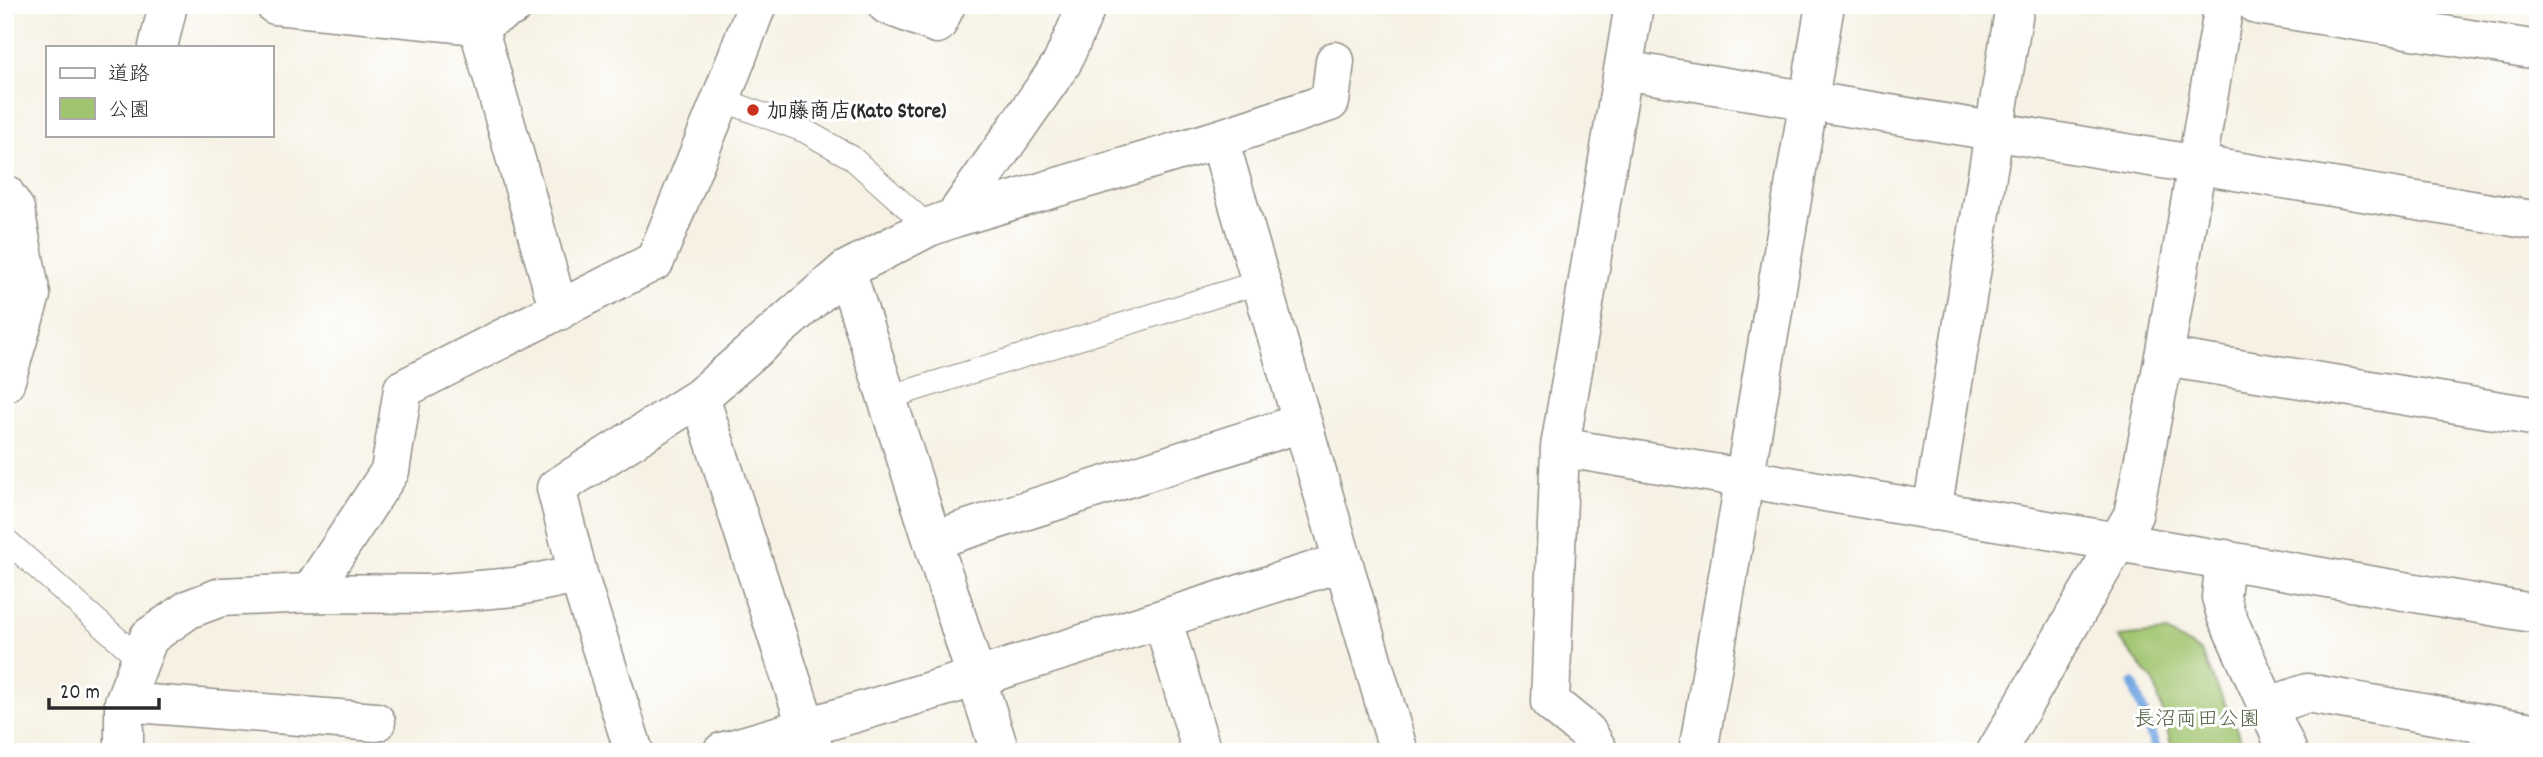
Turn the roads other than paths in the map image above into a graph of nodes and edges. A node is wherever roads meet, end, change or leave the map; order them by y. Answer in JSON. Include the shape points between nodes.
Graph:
{"nodes":[{"id":1,"x":168,"y":5,"type":"edge"},
{"id":2,"x":276,"y":5,"type":"edge"},
{"id":3,"x":515,"y":5,"type":"edge"},
{"id":4,"x":757,"y":5,"type":"edge"},
{"id":5,"x":887,"y":5,"type":"edge"},
{"id":6,"x":946,"y":5,"type":"edge"},
{"id":7,"x":1087,"y":5,"type":"edge"},
{"id":8,"x":1634,"y":5,"type":"edge"},
{"id":9,"x":1825,"y":5,"type":"edge"},
{"id":10,"x":2015,"y":5,"type":"edge"},
{"id":11,"x":2224,"y":5,"type":"edge"},
{"id":12,"x":2257,"y":5,"type":"edge"},
{"id":13,"x":475,"y":15,"type":"edge"},
{"id":14,"x":158,"y":46,"type":"edge"},
{"id":15,"x":2538,"y":50,"type":"edge"},
{"id":16,"x":1335,"y":61,"type":"dead end"},
{"id":17,"x":1623,"y":70,"type":"junction"},
{"id":18,"x":721,"y":99,"type":"junction"},
{"id":19,"x":1808,"y":99,"type":"junction"},
{"id":20,"x":1994,"y":129,"type":"junction"},
{"id":21,"x":1219,"y":139,"type":"junction"},
{"id":22,"x":2197,"y":164,"type":"junction"},
{"id":23,"x":5,"y":194,"type":"edge"},
{"id":24,"x":2538,"y":220,"type":"edge"},
{"id":25,"x":942,"y":222,"type":"junction"},
{"id":26,"x":846,"y":270,"type":"junction"},
{"id":27,"x":1260,"y":282,"type":"junction"},
{"id":28,"x":559,"y":311,"type":"junction"},
{"id":29,"x":2164,"y":357,"type":"junction"},
{"id":30,"x":5,"y":383,"type":"edge"},
{"id":31,"x":700,"y":397,"type":"junction"},
{"id":32,"x":887,"y":398,"type":"junction"},
{"id":33,"x":2538,"y":417,"type":"edge"},
{"id":34,"x":1301,"y":423,"type":"junction"},
{"id":35,"x":1560,"y":447,"type":"junction"},
{"id":36,"x":1746,"y":481,"type":"junction"},
{"id":37,"x":1932,"y":511,"type":"junction"},
{"id":38,"x":5,"y":539,"type":"edge"},
{"id":39,"x":933,"y":540,"type":"junction"},
{"id":40,"x":2118,"y":542,"type":"junction"},
{"id":41,"x":2225,"y":559,"type":"junction"},
{"id":42,"x":1342,"y":562,"type":"junction"},
{"id":43,"x":578,"y":573,"type":"junction"},
{"id":44,"x":310,"y":593,"type":"junction"},
{"id":45,"x":2538,"y":614,"type":"edge"},
{"id":46,"x":1163,"y":621,"type":"junction"},
{"id":47,"x":140,"y":659,"type":"junction"},
{"id":48,"x":978,"y":677,"type":"junction"},
{"id":49,"x":124,"y":702,"type":"junction"},
{"id":50,"x":2267,"y":707,"type":"junction"},
{"id":51,"x":376,"y":722,"type":"dead end"},
{"id":52,"x":2538,"y":733,"type":"edge"},
{"id":53,"x":810,"y":739,"type":"edge"},
{"id":54,"x":124,"y":752,"type":"edge"},
{"id":55,"x":634,"y":752,"type":"edge"},
{"id":56,"x":722,"y":752,"type":"edge"},
{"id":57,"x":1000,"y":752,"type":"edge"},
{"id":58,"x":1202,"y":752,"type":"edge"},
{"id":59,"x":1399,"y":752,"type":"edge"},
{"id":60,"x":1599,"y":752,"type":"edge"},
{"id":61,"x":1698,"y":752,"type":"edge"},
{"id":62,"x":1996,"y":752,"type":"edge"},
{"id":63,"x":2288,"y":752,"type":"edge"}],
"edges":[{"from":1,"to":14,"type":"street"},
{"from":2,"to":13,"type":"street"},
{"from":3,"to":13,"type":"street"},
{"from":4,"to":18,"type":"street"},
{"from":5,"to":6,"type":"street","via":[[937,24]]},
{"from":7,"to":25,"type":"street","via":[[1062,63]]},
{"from":8,"to":17,"type":"street"},
{"from":9,"to":19,"type":"street"},
{"from":10,"to":20,"type":"street"},
{"from":11,"to":22,"type":"street"},
{"from":12,"to":15,"type":"street"},
{"from":13,"to":28,"type":"street"},
{"from":16,"to":21,"type":"street","via":[[1329,102]]},
{"from":17,"to":19,"type":"street"},
{"from":17,"to":35,"type":"street"},
{"from":18,"to":25,"type":"lane","via":[[805,131],[851,157]]},
{"from":18,"to":28,"type":"street","via":[[655,261]]},
{"from":19,"to":20,"type":"street"},
{"from":19,"to":36,"type":"street"},
{"from":20,"to":22,"type":"street"},
{"from":20,"to":37,"type":"street"},
{"from":21,"to":25,"type":"street"},
{"from":21,"to":27,"type":"street"},
{"from":22,"to":24,"type":"street"},
{"from":22,"to":29,"type":"street"},
{"from":23,"to":30,"type":"street","via":[[15,209],[32,295]]},
{"from":25,"to":26,"type":"street"},
{"from":26,"to":31,"type":"street"},
{"from":26,"to":32,"type":"street"},
{"from":27,"to":32,"type":"lane"},
{"from":27,"to":34,"type":"street"},
{"from":28,"to":44,"type":"street","via":[[403,388],[390,471]]},
{"from":29,"to":33,"type":"street"},
{"from":29,"to":40,"type":"street","via":[[2140,487],[2133,515]]},
{"from":31,"to":43,"type":"street","via":[[556,488]]},
{"from":31,"to":53,"type":"street"},
{"from":32,"to":39,"type":"street"},
{"from":34,"to":39,"type":"street"},
{"from":34,"to":42,"type":"street"},
{"from":35,"to":36,"type":"street"},
{"from":35,"to":60,"type":"street","via":[[1550,702],[1587,732]]},
{"from":36,"to":37,"type":"street"},
{"from":36,"to":61,"type":"street"},
{"from":37,"to":40,"type":"street"},
{"from":38,"to":47,"type":"lane"},
{"from":39,"to":48,"type":"street"},
{"from":40,"to":41,"type":"street"},
{"from":40,"to":62,"type":"street"},
{"from":41,"to":45,"type":"street"},
{"from":41,"to":50,"type":"street","via":[[2221,597],[2226,615]]},
{"from":42,"to":46,"type":"street"},
{"from":42,"to":59,"type":"street"},
{"from":43,"to":44,"type":"street","via":[[515,587],[430,594]]},
{"from":43,"to":55,"type":"street"},
{"from":44,"to":47,"type":"street","via":[[221,597],[189,609],[149,637]]},
{"from":46,"to":48,"type":"street"},
{"from":46,"to":58,"type":"street"},
{"from":47,"to":49,"type":"street"},
{"from":48,"to":53,"type":"street"},
{"from":48,"to":57,"type":"street"},
{"from":49,"to":51,"type":"street"},
{"from":49,"to":54,"type":"street"},
{"from":50,"to":52,"type":"street","via":[[2307,693]]},
{"from":50,"to":63,"type":"street"},
{"from":53,"to":56,"type":"street"}]}
